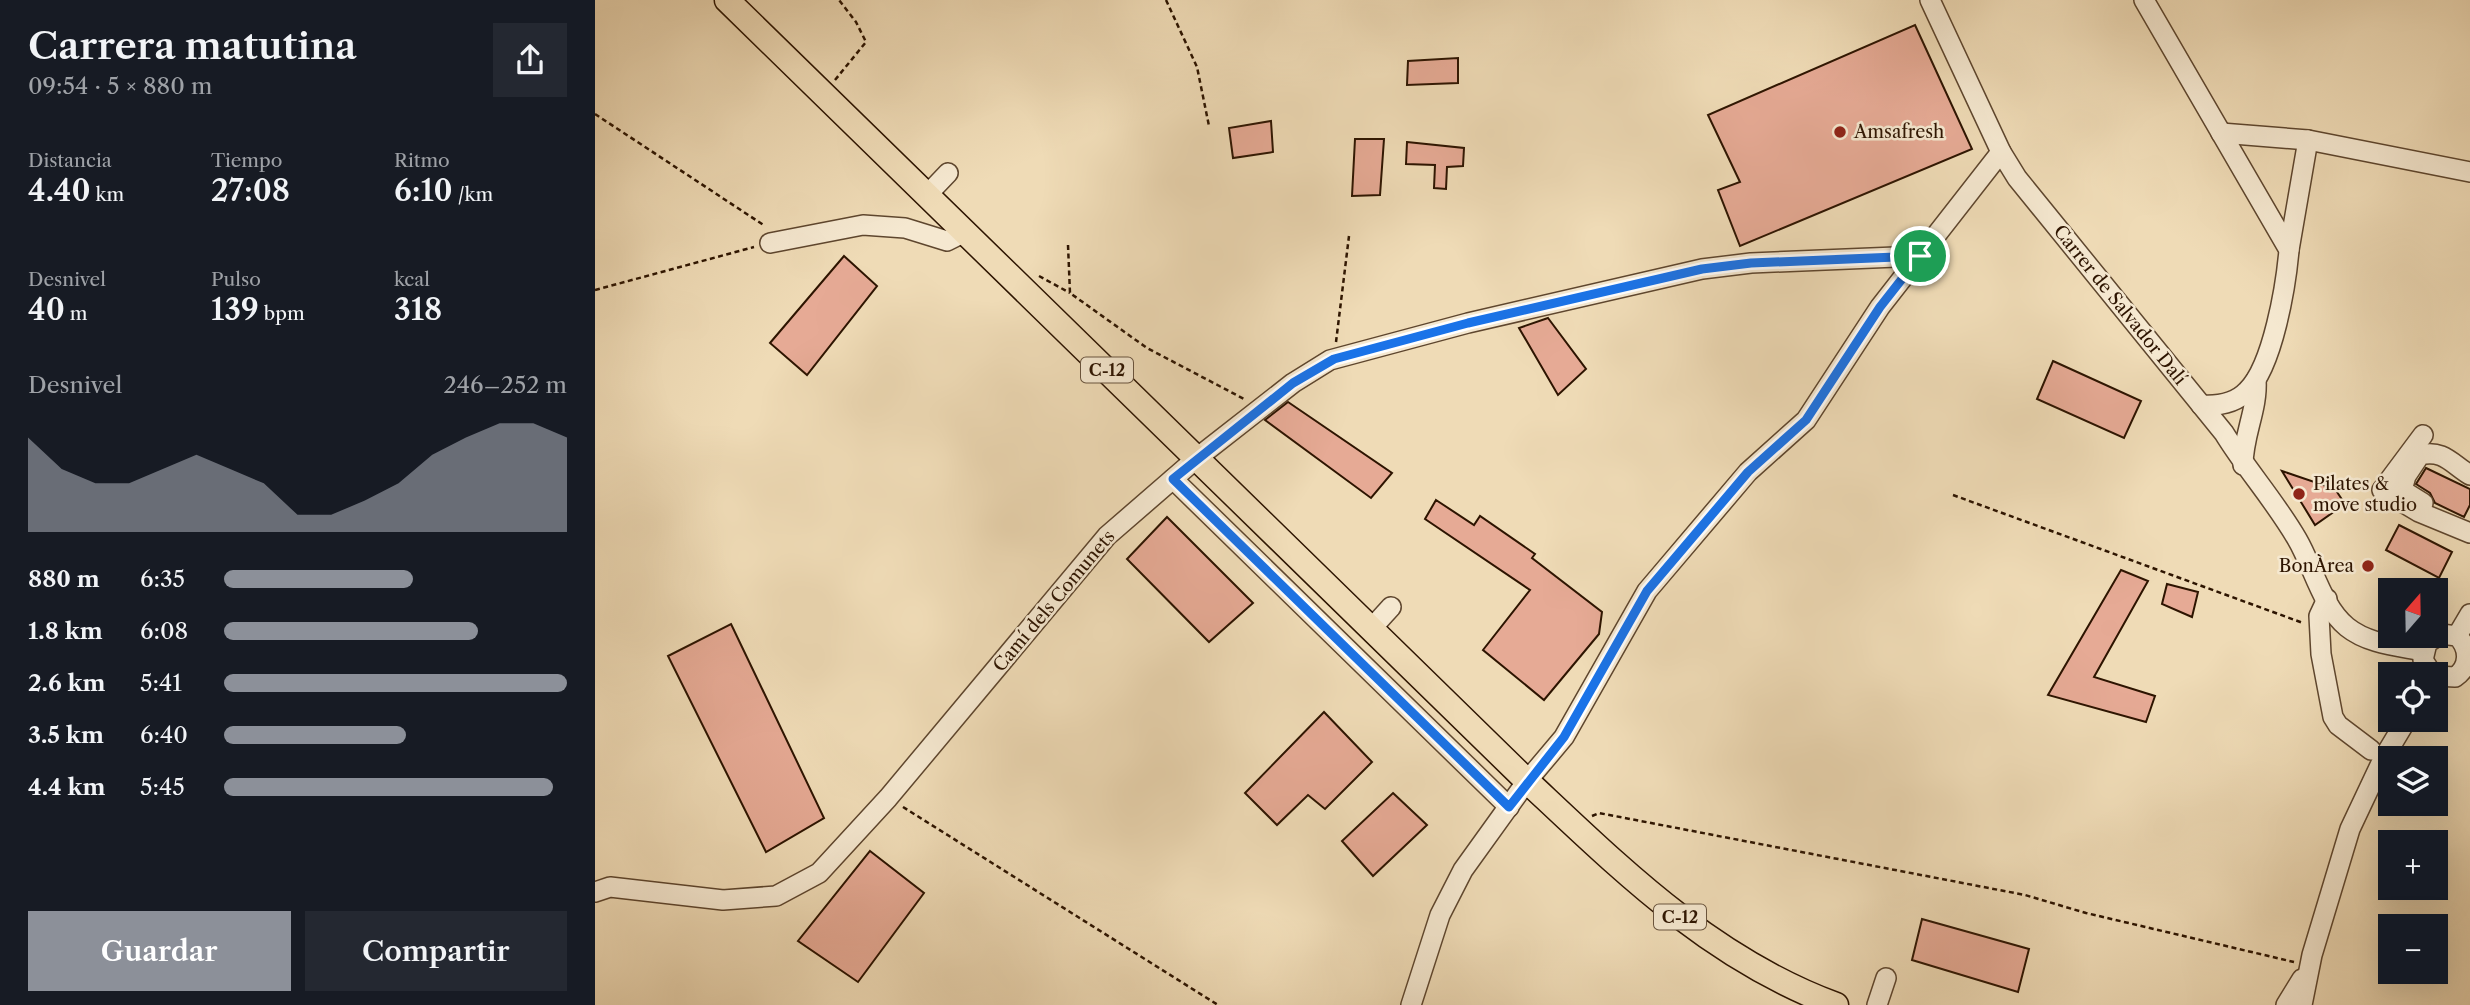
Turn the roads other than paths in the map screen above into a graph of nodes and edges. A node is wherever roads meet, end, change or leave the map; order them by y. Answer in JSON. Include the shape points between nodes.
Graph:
{"nodes":[{"id":1,"x":727,"y":0,"type":"edge"},
{"id":2,"x":1930,"y":0,"type":"edge"},
{"id":3,"x":2144,"y":0,"type":"edge"},
{"id":4,"x":2221,"y":133,"type":"junction"},
{"id":5,"x":2308,"y":140,"type":"junction"},
{"id":6,"x":2001,"y":152,"type":"junction"},
{"id":7,"x":2470,"y":172,"type":"edge"},
{"id":8,"x":948,"y":173,"type":"dead end"},
{"id":9,"x":927,"y":195,"type":"junction"},
{"id":10,"x":965,"y":232,"type":"junction"},
{"id":11,"x":770,"y":243,"type":"road end"},
{"id":12,"x":2289,"y":250,"type":"junction"},
{"id":13,"x":1920,"y":256,"type":"junction"},
{"id":14,"x":2256,"y":380,"type":"junction"},
{"id":15,"x":2201,"y":405,"type":"junction"},
{"id":16,"x":1197,"y":458,"type":"junction"},
{"id":17,"x":2243,"y":465,"type":"junction"},
{"id":18,"x":2468,"y":474,"type":"edge"},
{"id":19,"x":1173,"y":479,"type":"junction"},
{"id":20,"x":2470,"y":533,"type":"edge"},
{"id":21,"x":2327,"y":600,"type":"junction"},
{"id":22,"x":1391,"y":607,"type":"dead end"},
{"id":23,"x":2470,"y":614,"type":"edge"},
{"id":24,"x":1371,"y":629,"type":"junction"},
{"id":25,"x":2457,"y":636,"type":"junction"},
{"id":26,"x":2423,"y":651,"type":"junction"},
{"id":27,"x":2424,"y":662,"type":"edge"},
{"id":28,"x":2469,"y":662,"type":"edge"},
{"id":29,"x":2448,"y":676,"type":"edge"},
{"id":30,"x":2399,"y":732,"type":"edge"},
{"id":31,"x":2371,"y":750,"type":"dead end"},
{"id":32,"x":1527,"y":781,"type":"junction"},
{"id":33,"x":1509,"y":807,"type":"junction"},
{"id":34,"x":595,"y":892,"type":"edge"},
{"id":35,"x":2310,"y":960,"type":"junction"},
{"id":36,"x":1886,"y":978,"type":"dead end"},
{"id":37,"x":1411,"y":1005,"type":"edge"},
{"id":38,"x":1836,"y":1005,"type":"edge"},
{"id":39,"x":1877,"y":1005,"type":"edge"},
{"id":40,"x":2287,"y":1005,"type":"edge"},
{"id":41,"x":2302,"y":1005,"type":"edge"}],
"edges":[{"from":1,"to":9,"type":"main road","number":"C-12"},
{"from":2,"to":6,"type":"street","name":"Carrer de Salvador Dalí"},
{"from":3,"to":4,"type":"street"},
{"from":4,"to":5,"type":"street"},
{"from":4,"to":12,"type":"street"},
{"from":5,"to":7,"type":"street"},
{"from":5,"to":12,"type":"street"},
{"from":6,"to":13,"type":"street"},
{"from":6,"to":15,"type":"street","name":"Carrer de Salvador Dalí","via":[[2017,178]]},
{"from":8,"to":9,"type":"street"},
{"from":9,"to":10,"type":"main road","number":"C-12"},
{"from":10,"to":11,"type":"street","via":[[947,241],[905,228],[863,225]]},
{"from":10,"to":16,"type":"main road","number":"C-12"},
{"from":12,"to":14,"type":"street","via":[[2276,325]]},
{"from":13,"to":16,"type":"street","name":"Camí dels Comunets","via":[[1702,269],[1334,359],[1293,383]]},
{"from":13,"to":32,"type":"street","via":[[1880,307],[1806,420],[1748,472],[1647,591],[1564,737]]},
{"from":14,"to":15,"type":"street","via":[[2236,399],[2217,406]]},
{"from":14,"to":17,"type":"street","via":[[2257,397]]},
{"from":15,"to":17,"type":"street","name":"Carrer de Salvador Dalí"},
{"from":16,"to":19,"type":"street","name":"Camí dels Comunets"},
{"from":16,"to":24,"type":"main road","number":"C-12"},
{"from":17,"to":21,"type":"street","name":"Carrer de Salvador Dalí","via":[[2298,540]]},
{"from":18,"to":20,"type":"street","via":[[2424,444],[2382,490],[2419,512]]},
{"from":19,"to":33,"type":"street"},
{"from":19,"to":34,"type":"street","name":"Camí dels Comunets","via":[[1107,536],[888,798],[819,873],[776,896],[723,900],[610,887]]},
{"from":21,"to":26,"type":"street","name":"Carrer de Salvador Dalí","via":[[2340,621],[2358,635]]},
{"from":21,"to":31,"type":"street","via":[[2319,616],[2333,717]]},
{"from":22,"to":24,"type":"street"},
{"from":23,"to":25,"type":"street"},
{"from":24,"to":32,"type":"main road","number":"C-12"},
{"from":25,"to":26,"type":"street","via":[[2441,634]]},
{"from":25,"to":28,"type":"street","via":[[2467,647]]},
{"from":26,"to":27,"type":"street"},
{"from":28,"to":29,"type":"street","via":[[2461,674]]},
{"from":30,"to":35,"type":"street","via":[[2350,829]]},
{"from":32,"to":33,"type":"street"},
{"from":32,"to":38,"type":"main road","number":"C-12","via":[[1647,893],[1713,941],[1751,965]]},
{"from":33,"to":37,"type":"street","via":[[1463,870],[1440,915]]},
{"from":35,"to":40,"type":"street"},
{"from":35,"to":41,"type":"street"},
{"from":36,"to":39,"type":"street"}]}
